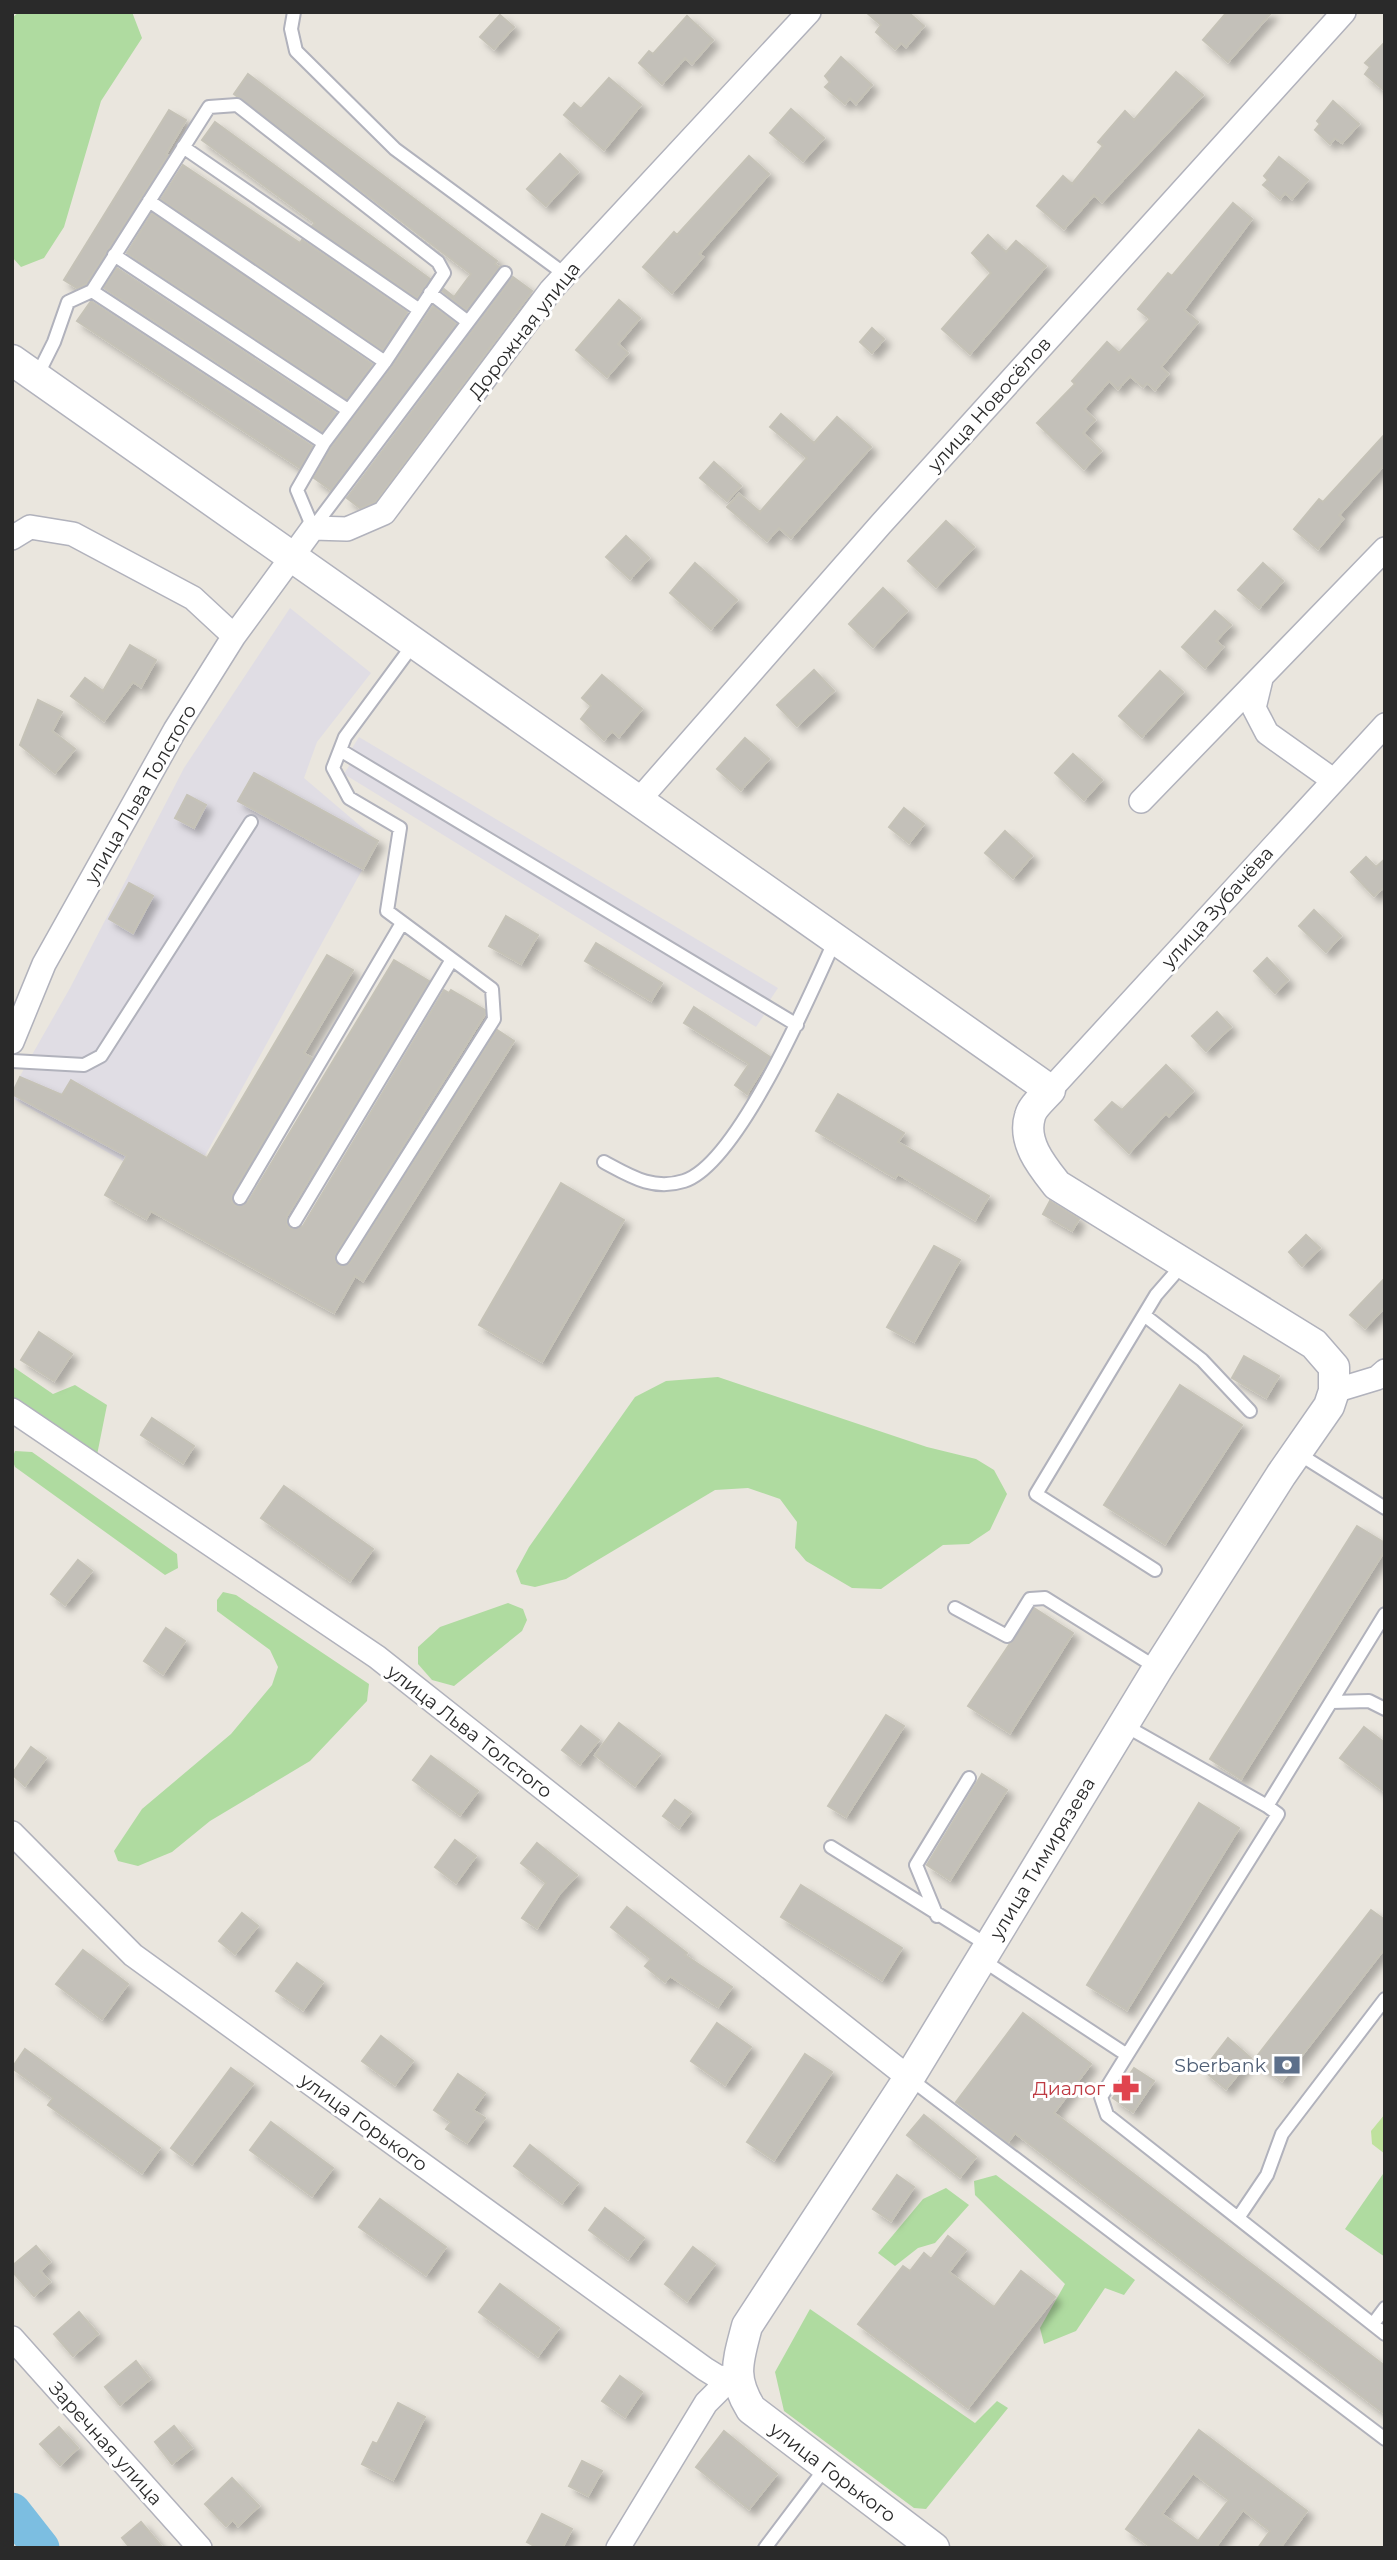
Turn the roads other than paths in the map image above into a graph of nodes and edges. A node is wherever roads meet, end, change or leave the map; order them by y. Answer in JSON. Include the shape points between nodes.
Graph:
{"nodes":[{"id":1,"x":294,"y":12,"type":"edge"},
{"id":2,"x":809,"y":12,"type":"edge"},
{"id":3,"x":1344,"y":12,"type":"edge"},
{"id":4,"x":183,"y":147,"type":"junction"},
{"id":5,"x":149,"y":201,"type":"junction"},
{"id":6,"x":114,"y":255,"type":"junction"},
{"id":7,"x":505,"y":272,"type":"dead end"},
{"id":8,"x":566,"y":275,"type":"junction"},
{"id":9,"x":92,"y":291,"type":"junction"},
{"id":10,"x":430,"y":293,"type":"junction"},
{"id":11,"x":418,"y":309,"type":"junction"},
{"id":12,"x":468,"y":322,"type":"junction"},
{"id":13,"x":12,"y":360,"type":"edge"},
{"id":14,"x":385,"y":362,"type":"junction"},
{"id":15,"x":37,"y":376,"type":"junction"},
{"id":16,"x":348,"y":410,"type":"junction"},
{"id":17,"x":324,"y":443,"type":"junction"},
{"id":18,"x":313,"y":528,"type":"junction"},
{"id":19,"x":12,"y":538,"type":"edge"},
{"id":20,"x":1385,"y":549,"type":"edge"},
{"id":21,"x":290,"y":557,"type":"junction"},
{"id":22,"x":234,"y":636,"type":"junction"},
{"id":23,"x":415,"y":642,"type":"junction"},
{"id":24,"x":1261,"y":679,"type":"junction"},
{"id":25,"x":1385,"y":725,"type":"edge"},
{"id":26,"x":340,"y":750,"type":"junction"},
{"id":27,"x":1334,"y":780,"type":"junction"},
{"id":28,"x":639,"y":800,"type":"junction"},
{"id":29,"x":1141,"y":801,"type":"dead end"},
{"id":30,"x":250,"y":822,"type":"dead end"},
{"id":31,"x":402,"y":923,"type":"junction"},
{"id":32,"x":835,"y":940,"type":"junction"},
{"id":33,"x":451,"y":961,"type":"junction"},
{"id":34,"x":796,"y":1025,"type":"junction"},
{"id":35,"x":12,"y":1042,"type":"edge"},
{"id":36,"x":12,"y":1061,"type":"edge"},
{"id":37,"x":1050,"y":1090,"type":"junction"},
{"id":38,"x":604,"y":1162,"type":"dead end"},
{"id":39,"x":240,"y":1198,"type":"dead end"},
{"id":40,"x":295,"y":1221,"type":"dead end"},
{"id":41,"x":343,"y":1258,"type":"dead end"},
{"id":42,"x":1183,"y":1264,"type":"junction"},
{"id":43,"x":1144,"y":1315,"type":"junction"},
{"id":44,"x":1385,"y":1371,"type":"edge"},
{"id":45,"x":1334,"y":1391,"type":"junction"},
{"id":46,"x":12,"y":1410,"type":"edge"},
{"id":47,"x":1250,"y":1411,"type":"dead end"},
{"id":48,"x":1299,"y":1454,"type":"junction"},
{"id":49,"x":1385,"y":1508,"type":"edge"},
{"id":50,"x":1155,"y":1570,"type":"dead end"},
{"id":51,"x":955,"y":1608,"type":"dead end"},
{"id":52,"x":1385,"y":1614,"type":"edge"},
{"id":53,"x":1158,"y":1668,"type":"junction"},
{"id":54,"x":1332,"y":1702,"type":"junction"},
{"id":55,"x":1385,"y":1709,"type":"edge"},
{"id":56,"x":1124,"y":1724,"type":"junction"},
{"id":57,"x":969,"y":1778,"type":"dead end"},
{"id":58,"x":1267,"y":1806,"type":"junction"},
{"id":59,"x":12,"y":1833,"type":"edge"},
{"id":60,"x":831,"y":1847,"type":"dead end"},
{"id":61,"x":937,"y":1916,"type":"junction"},
{"id":62,"x":985,"y":1953,"type":"junction"},
{"id":63,"x":1385,"y":1999,"type":"edge"},
{"id":64,"x":1126,"y":2055,"type":"junction"},
{"id":65,"x":909,"y":2077,"type":"junction"},
{"id":66,"x":1238,"y":2218,"type":"junction"},
{"id":67,"x":1385,"y":2308,"type":"edge"},
{"id":68,"x":1373,"y":2324,"type":"junction"},
{"id":69,"x":1385,"y":2333,"type":"edge"},
{"id":70,"x":12,"y":2338,"type":"edge"},
{"id":71,"x":738,"y":2384,"type":"junction"},
{"id":72,"x":1385,"y":2439,"type":"edge"},
{"id":73,"x":826,"y":2466,"type":"junction"},
{"id":74,"x":200,"y":2548,"type":"edge"},
{"id":75,"x":618,"y":2548,"type":"edge"},
{"id":76,"x":765,"y":2548,"type":"edge"},
{"id":77,"x":934,"y":2548,"type":"edge"}],
"edges":[{"from":1,"to":8,"type":"lane","via":[[291,29],[296,51],[395,149]]},
{"from":2,"to":8,"type":"street","name":"Дорожная улица"},
{"from":3,"to":28,"type":"street","name":"улица Новосёлов","via":[[881,524]]},
{"from":4,"to":5,"type":"lane"},
{"from":4,"to":10,"type":"lane","via":[[209,107],[237,105],[438,262],[444,273]]},
{"from":4,"to":11,"type":"lane"},
{"from":5,"to":6,"type":"lane"},
{"from":5,"to":14,"type":"lane"},
{"from":6,"to":9,"type":"lane"},
{"from":6,"to":16,"type":"lane"},
{"from":7,"to":12,"type":"lane"},
{"from":8,"to":18,"type":"street","name":"Дорожная улица","via":[[384,513],[347,529]]},
{"from":9,"to":15,"type":"lane","via":[[68,302]]},
{"from":9,"to":17,"type":"lane"},
{"from":10,"to":11,"type":"lane"},
{"from":10,"to":12,"type":"lane"},
{"from":11,"to":14,"type":"lane"},
{"from":12,"to":18,"type":"lane"},
{"from":13,"to":15,"type":"street"},
{"from":14,"to":16,"type":"lane"},
{"from":15,"to":21,"type":"street"},
{"from":16,"to":17,"type":"lane"},
{"from":17,"to":18,"type":"lane","via":[[297,490]]},
{"from":18,"to":21,"type":"street"},
{"from":19,"to":22,"type":"street","via":[[30,527],[73,534],[193,598]]},
{"from":20,"to":24,"type":"street"},
{"from":21,"to":22,"type":"street","name":"улица Льва Толстого"},
{"from":21,"to":23,"type":"street"},
{"from":22,"to":35,"type":"street","name":"улица Льва Толстого","via":[[175,730],[44,964]]},
{"from":23,"to":26,"type":"lane"},
{"from":23,"to":28,"type":"street"},
{"from":24,"to":27,"type":"street","via":[[1254,708],[1267,733]]},
{"from":24,"to":29,"type":"street"},
{"from":25,"to":27,"type":"street","name":"улица Зубачёва"},
{"from":26,"to":31,"type":"lane","via":[[332,768],[349,797],[400,828],[387,911]]},
{"from":26,"to":34,"type":"lane"},
{"from":27,"to":37,"type":"street","name":"улица Зубачёва"},
{"from":28,"to":32,"type":"street"},
{"from":30,"to":36,"type":"lane","via":[[101,1056],[84,1065]]},
{"from":31,"to":33,"type":"lane"},
{"from":31,"to":39,"type":"lane"},
{"from":32,"to":34,"type":"lane"},
{"from":32,"to":37,"type":"street"},
{"from":33,"to":40,"type":"lane"},
{"from":33,"to":41,"type":"lane","via":[[492,989],[494,1019]]},
{"from":34,"to":38,"type":"lane","via":[[728,1141],[698,1174],[684,1181],[642,1182]]},
{"from":37,"to":42,"type":"street","via":[[1030,1114],[1029,1138],[1041,1165],[1057,1185]]},
{"from":42,"to":43,"type":"lane"},
{"from":42,"to":45,"type":"street","via":[[1314,1344],[1334,1367]]},
{"from":43,"to":47,"type":"lane","via":[[1202,1360]]},
{"from":43,"to":50,"type":"lane","via":[[1036,1494]]},
{"from":44,"to":45,"type":"street","via":[[1377,1378]]},
{"from":45,"to":48,"type":"street","name":"улица Тимирязева"},
{"from":46,"to":65,"type":"street","name":"улица Льва Толстого","via":[[377,1657]]},
{"from":48,"to":49,"type":"lane"},
{"from":48,"to":53,"type":"street","name":"улица Тимирязева"},
{"from":51,"to":53,"type":"lane","via":[[1007,1636],[1030,1599],[1045,1598]]},
{"from":52,"to":54,"type":"lane"},
{"from":53,"to":56,"type":"street","name":"улица Тимирязева"},
{"from":54,"to":55,"type":"lane","via":[[1369,1701]]},
{"from":54,"to":58,"type":"lane"},
{"from":56,"to":58,"type":"lane"},
{"from":56,"to":62,"type":"street","name":"улица Тимирязева"},
{"from":57,"to":61,"type":"lane","via":[[916,1865]]},
{"from":58,"to":64,"type":"lane","via":[[1278,1814]]},
{"from":59,"to":71,"type":"street","name":"улица Горького","via":[[133,1955],[705,2369]]},
{"from":60,"to":61,"type":"lane"},
{"from":61,"to":62,"type":"lane"},
{"from":62,"to":64,"type":"lane"},
{"from":62,"to":65,"type":"street","name":"улица Тимирязева"},
{"from":63,"to":66,"type":"lane","via":[[1282,2134],[1267,2175]]},
{"from":64,"to":66,"type":"lane","via":[[1101,2097],[1107,2115]]},
{"from":65,"to":71,"type":"street","name":"улица Тимирязева","via":[[747,2326],[737,2365]]},
{"from":65,"to":72,"type":"lane"},
{"from":66,"to":68,"type":"lane"},
{"from":67,"to":68,"type":"lane"},
{"from":68,"to":69,"type":"lane"},
{"from":70,"to":74,"type":"street","name":"Заречная улица"},
{"from":71,"to":73,"type":"street","name":"улица Горького","via":[[751,2409]]},
{"from":71,"to":75,"type":"street","via":[[721,2388],[706,2403]]},
{"from":73,"to":76,"type":"lane"},
{"from":73,"to":77,"type":"street","name":"улица Горького"}]}
